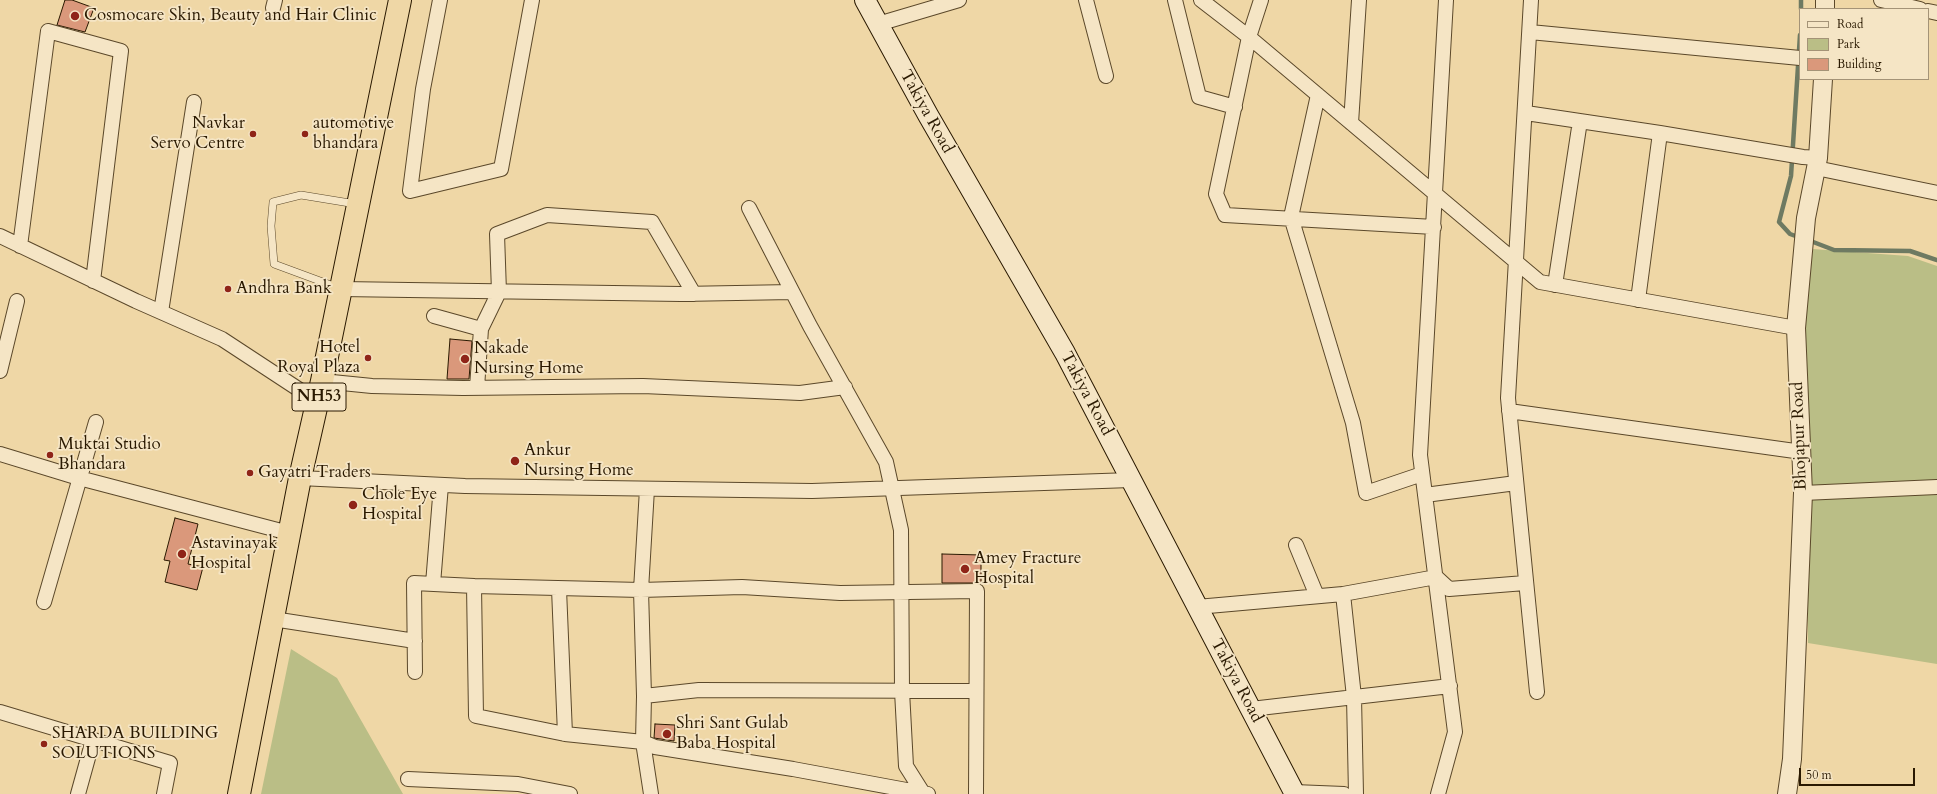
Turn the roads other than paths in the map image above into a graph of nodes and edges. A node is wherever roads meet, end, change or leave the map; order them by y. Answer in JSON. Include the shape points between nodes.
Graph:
{"nodes":[{"id":1,"x":400,"y":0,"type":"edge"},
{"id":2,"x":440,"y":0,"type":"edge"},
{"id":3,"x":532,"y":0,"type":"edge"},
{"id":4,"x":865,"y":0,"type":"edge"},
{"id":5,"x":959,"y":0,"type":"edge"},
{"id":6,"x":1086,"y":0,"type":"edge"},
{"id":7,"x":1175,"y":0,"type":"edge"},
{"id":8,"x":1201,"y":0,"type":"edge"},
{"id":9,"x":1261,"y":0,"type":"edge"},
{"id":10,"x":1359,"y":0,"type":"edge"},
{"id":11,"x":1446,"y":0,"type":"edge"},
{"id":12,"x":1531,"y":0,"type":"edge"},
{"id":13,"x":1881,"y":0,"type":"edge"},
{"id":14,"x":1916,"y":8,"type":"edge"},
{"id":15,"x":878,"y":24,"type":"junction"},
{"id":16,"x":1530,"y":32,"type":"junction"},
{"id":17,"x":1249,"y":37,"type":"junction"},
{"id":18,"x":1793,"y":58,"type":"edge"},
{"id":19,"x":1106,"y":76,"type":"dead end"},
{"id":20,"x":1823,"y":80,"type":"edge"},
{"id":21,"x":1318,"y":94,"type":"junction"},
{"id":22,"x":194,"y":102,"type":"dead end"},
{"id":23,"x":1235,"y":107,"type":"junction"},
{"id":24,"x":1526,"y":113,"type":"junction"},
{"id":25,"x":1580,"y":121,"type":"junction"},
{"id":26,"x":1351,"y":123,"type":"junction"},
{"id":27,"x":1660,"y":133,"type":"junction"},
{"id":28,"x":1812,"y":161,"type":"junction"},
{"id":29,"x":1937,"y":193,"type":"edge"},
{"id":30,"x":1435,"y":195,"type":"junction"},
{"id":31,"x":358,"y":204,"type":"junction"},
{"id":32,"x":749,"y":208,"type":"dead end"},
{"id":33,"x":1291,"y":217,"type":"junction"},
{"id":34,"x":1434,"y":227,"type":"junction"},
{"id":35,"x":0,"y":236,"type":"edge"},
{"id":36,"x":20,"y":246,"type":"junction"},
{"id":37,"x":1517,"y":261,"type":"junction"},
{"id":38,"x":93,"y":281,"type":"junction"},
{"id":39,"x":1555,"y":285,"type":"junction"},
{"id":40,"x":341,"y":289,"type":"junction"},
{"id":41,"x":499,"y":292,"type":"junction"},
{"id":42,"x":792,"y":292,"type":"junction"},
{"id":43,"x":694,"y":294,"type":"junction"},
{"id":44,"x":1638,"y":300,"type":"junction"},
{"id":45,"x":17,"y":301,"type":"dead end"},
{"id":46,"x":161,"y":312,"type":"junction"},
{"id":47,"x":434,"y":316,"type":"dead end"},
{"id":48,"x":1796,"y":328,"type":"junction"},
{"id":49,"x":481,"y":329,"type":"junction"},
{"id":50,"x":0,"y":371,"type":"edge"},
{"id":51,"x":322,"y":381,"type":"junction"},
{"id":52,"x":845,"y":387,"type":"junction"},
{"id":53,"x":477,"y":388,"type":"junction"},
{"id":54,"x":318,"y":402,"type":"junction"},
{"id":55,"x":1509,"y":411,"type":"junction"},
{"id":56,"x":96,"y":422,"type":"dead end"},
{"id":57,"x":1802,"y":452,"type":"junction"},
{"id":58,"x":0,"y":454,"type":"edge"},
{"id":59,"x":1422,"y":474,"type":"junction"},
{"id":60,"x":79,"y":478,"type":"junction"},
{"id":61,"x":300,"y":478,"type":"junction"},
{"id":62,"x":1131,"y":480,"type":"junction"},
{"id":63,"x":1516,"y":484,"type":"junction"},
{"id":64,"x":441,"y":485,"type":"junction"},
{"id":65,"x":1937,"y":487,"type":"edge"},
{"id":66,"x":892,"y":488,"type":"junction"},
{"id":67,"x":647,"y":490,"type":"junction"},
{"id":68,"x":1803,"y":493,"type":"junction"},
{"id":69,"x":1425,"y":495,"type":"junction"},
{"id":70,"x":290,"y":533,"type":"junction"},
{"id":71,"x":1296,"y":545,"type":"dead end"},
{"id":72,"x":1436,"y":577,"type":"junction"},
{"id":73,"x":1525,"y":583,"type":"junction"},
{"id":74,"x":433,"y":584,"type":"junction"},
{"id":75,"x":474,"y":586,"type":"junction"},
{"id":76,"x":559,"y":589,"type":"junction"},
{"id":77,"x":640,"y":590,"type":"junction"},
{"id":78,"x":902,"y":592,"type":"junction"},
{"id":79,"x":1343,"y":594,"type":"junction"},
{"id":80,"x":1317,"y":596,"type":"junction"},
{"id":81,"x":44,"y":602,"type":"dead end"},
{"id":82,"x":1197,"y":607,"type":"junction"},
{"id":83,"x":273,"y":619,"type":"junction"},
{"id":84,"x":415,"y":641,"type":"junction"},
{"id":85,"x":415,"y":672,"type":"dead end"},
{"id":86,"x":1450,"y":686,"type":"junction"},
{"id":87,"x":902,"y":691,"type":"junction"},
{"id":88,"x":976,"y":691,"type":"junction"},
{"id":89,"x":1536,"y":692,"type":"dead end"},
{"id":90,"x":644,"y":696,"type":"junction"},
{"id":91,"x":1354,"y":698,"type":"junction"},
{"id":92,"x":1251,"y":709,"type":"junction"},
{"id":93,"x":0,"y":712,"type":"edge"},
{"id":94,"x":565,"y":734,"type":"junction"},
{"id":95,"x":93,"y":740,"type":"junction"},
{"id":96,"x":643,"y":742,"type":"junction"},
{"id":97,"x":408,"y":779,"type":"dead end"},
{"id":98,"x":1295,"y":793,"type":"edge"},
{"id":99,"x":78,"y":794,"type":"edge"},
{"id":100,"x":164,"y":794,"type":"edge"},
{"id":101,"x":239,"y":794,"type":"edge"},
{"id":102,"x":570,"y":794,"type":"edge"},
{"id":103,"x":651,"y":794,"type":"edge"},
{"id":104,"x":926,"y":794,"type":"edge"},
{"id":105,"x":976,"y":794,"type":"edge"},
{"id":106,"x":1344,"y":794,"type":"edge"},
{"id":107,"x":1356,"y":794,"type":"edge"},
{"id":108,"x":1438,"y":794,"type":"edge"},
{"id":109,"x":1787,"y":794,"type":"edge"}],
"edges":[{"from":1,"to":31,"type":"highway","number":"NH53"},
{"from":2,"to":3,"type":"street","via":[[423,89],[410,191],[501,169]]},
{"from":4,"to":15,"type":"main road","name":"Takiya Road"},
{"from":5,"to":15,"type":"street"},
{"from":6,"to":19,"type":"street"},
{"from":7,"to":23,"type":"street","via":[[1199,96]]},
{"from":8,"to":17,"type":"street"},
{"from":9,"to":17,"type":"street"},
{"from":10,"to":26,"type":"street"},
{"from":11,"to":30,"type":"street"},
{"from":12,"to":16,"type":"street"},
{"from":13,"to":14,"type":"street"},
{"from":15,"to":62,"type":"main road","name":"Takiya Road","via":[[1065,354]]},
{"from":16,"to":18,"type":"street"},
{"from":16,"to":24,"type":"street"},
{"from":17,"to":21,"type":"street"},
{"from":17,"to":23,"type":"street"},
{"from":20,"to":28,"type":"street","name":"Bhojapur Road"},
{"from":21,"to":26,"type":"street"},
{"from":21,"to":33,"type":"street"},
{"from":22,"to":46,"type":"street"},
{"from":23,"to":33,"type":"street","via":[[1216,194],[1225,215]]},
{"from":24,"to":25,"type":"street"},
{"from":24,"to":37,"type":"street"},
{"from":25,"to":27,"type":"street"},
{"from":25,"to":39,"type":"street"},
{"from":26,"to":30,"type":"street"},
{"from":27,"to":28,"type":"street"},
{"from":27,"to":44,"type":"street"},
{"from":28,"to":29,"type":"street"},
{"from":28,"to":48,"type":"street","name":"Bhojapur Road"},
{"from":30,"to":34,"type":"street"},
{"from":30,"to":37,"type":"street"},
{"from":31,"to":40,"type":"highway","number":"NH53"},
{"from":31,"to":40,"type":"lane","via":[[301,195],[273,202],[271,226],[274,264]]},
{"from":32,"to":42,"type":"street"},
{"from":33,"to":34,"type":"street"},
{"from":33,"to":59,"type":"street","via":[[1353,423],[1366,493]]},
{"from":34,"to":59,"type":"street","via":[[1420,455]]},
{"from":35,"to":36,"type":"street"},
{"from":36,"to":38,"type":"street"},
{"from":36,"to":38,"type":"street","via":[[48,31],[121,51]]},
{"from":37,"to":39,"type":"street","via":[[1540,282]]},
{"from":37,"to":55,"type":"street"},
{"from":38,"to":46,"type":"street"},
{"from":39,"to":44,"type":"street"},
{"from":40,"to":41,"type":"street"},
{"from":40,"to":51,"type":"highway","number":"NH53"},
{"from":41,"to":43,"type":"street"},
{"from":41,"to":43,"type":"street","via":[[497,234],[547,215],[652,222]]},
{"from":41,"to":49,"type":"street"},
{"from":42,"to":43,"type":"street"},
{"from":42,"to":52,"type":"street"},
{"from":44,"to":48,"type":"street"},
{"from":45,"to":50,"type":"street"},
{"from":46,"to":54,"type":"street","via":[[222,339]]},
{"from":47,"to":49,"type":"street"},
{"from":48,"to":57,"type":"street","name":"Bhojapur Road"},
{"from":49,"to":53,"type":"street"},
{"from":51,"to":53,"type":"street","via":[[372,386]]},
{"from":51,"to":54,"type":"highway","number":"NH53"},
{"from":52,"to":53,"type":"street","via":[[800,393],[643,386]]},
{"from":52,"to":66,"type":"street","via":[[886,462]]},
{"from":54,"to":61,"type":"highway","number":"NH53"},
{"from":55,"to":57,"type":"street"},
{"from":55,"to":63,"type":"street"},
{"from":56,"to":60,"type":"street"},
{"from":57,"to":68,"type":"street","name":"Bhojapur Road"},
{"from":58,"to":60,"type":"street"},
{"from":59,"to":69,"type":"street"},
{"from":60,"to":70,"type":"street"},
{"from":60,"to":81,"type":"street"},
{"from":61,"to":64,"type":"street"},
{"from":61,"to":70,"type":"highway","number":"NH53"},
{"from":62,"to":66,"type":"street"},
{"from":62,"to":82,"type":"main road","name":"Takiya Road"},
{"from":63,"to":69,"type":"street"},
{"from":63,"to":73,"type":"street"},
{"from":64,"to":67,"type":"street"},
{"from":64,"to":74,"type":"street"},
{"from":65,"to":68,"type":"street"},
{"from":66,"to":67,"type":"street","via":[[812,491]]},
{"from":66,"to":78,"type":"street","via":[[901,530]]},
{"from":67,"to":77,"type":"street"},
{"from":68,"to":109,"type":"street","name":"Bhojapur Road","via":[[1792,759]]},
{"from":69,"to":72,"type":"street"},
{"from":70,"to":83,"type":"highway","number":"NH53"},
{"from":71,"to":80,"type":"street"},
{"from":72,"to":73,"type":"street","via":[[1449,589]]},
{"from":72,"to":79,"type":"street"},
{"from":72,"to":86,"type":"street"},
{"from":73,"to":89,"type":"street"},
{"from":74,"to":75,"type":"street"},
{"from":74,"to":84,"type":"street","via":[[414,583]]},
{"from":75,"to":76,"type":"street"},
{"from":75,"to":94,"type":"street","via":[[476,716]]},
{"from":76,"to":77,"type":"street"},
{"from":76,"to":94,"type":"street"},
{"from":77,"to":78,"type":"street","via":[[742,587],[840,593]]},
{"from":77,"to":90,"type":"street"},
{"from":78,"to":87,"type":"street"},
{"from":78,"to":88,"type":"street","via":[[977,591]]},
{"from":79,"to":80,"type":"street"},
{"from":79,"to":91,"type":"street"},
{"from":80,"to":82,"type":"street"},
{"from":82,"to":92,"type":"main road","name":"Takiya Road"},
{"from":83,"to":84,"type":"street"},
{"from":83,"to":101,"type":"highway","number":"NH53"},
{"from":84,"to":85,"type":"street"},
{"from":86,"to":91,"type":"street"},
{"from":86,"to":108,"type":"street","via":[[1455,732]]},
{"from":87,"to":88,"type":"street"},
{"from":87,"to":90,"type":"street","via":[[699,690]]},
{"from":87,"to":104,"type":"street","via":[[906,766]]},
{"from":88,"to":105,"type":"street"},
{"from":90,"to":96,"type":"street"},
{"from":91,"to":92,"type":"street"},
{"from":91,"to":107,"type":"street"},
{"from":92,"to":98,"type":"main road","name":"Takiya Road"},
{"from":93,"to":95,"type":"street"},
{"from":94,"to":96,"type":"street"},
{"from":95,"to":99,"type":"street"},
{"from":95,"to":100,"type":"street","via":[[170,763]]},
{"from":96,"to":103,"type":"street"},
{"from":96,"to":104,"type":"street","via":[[655,747]]},
{"from":97,"to":102,"type":"street","via":[[518,784]]},
{"from":98,"to":106,"type":"street"}]}
